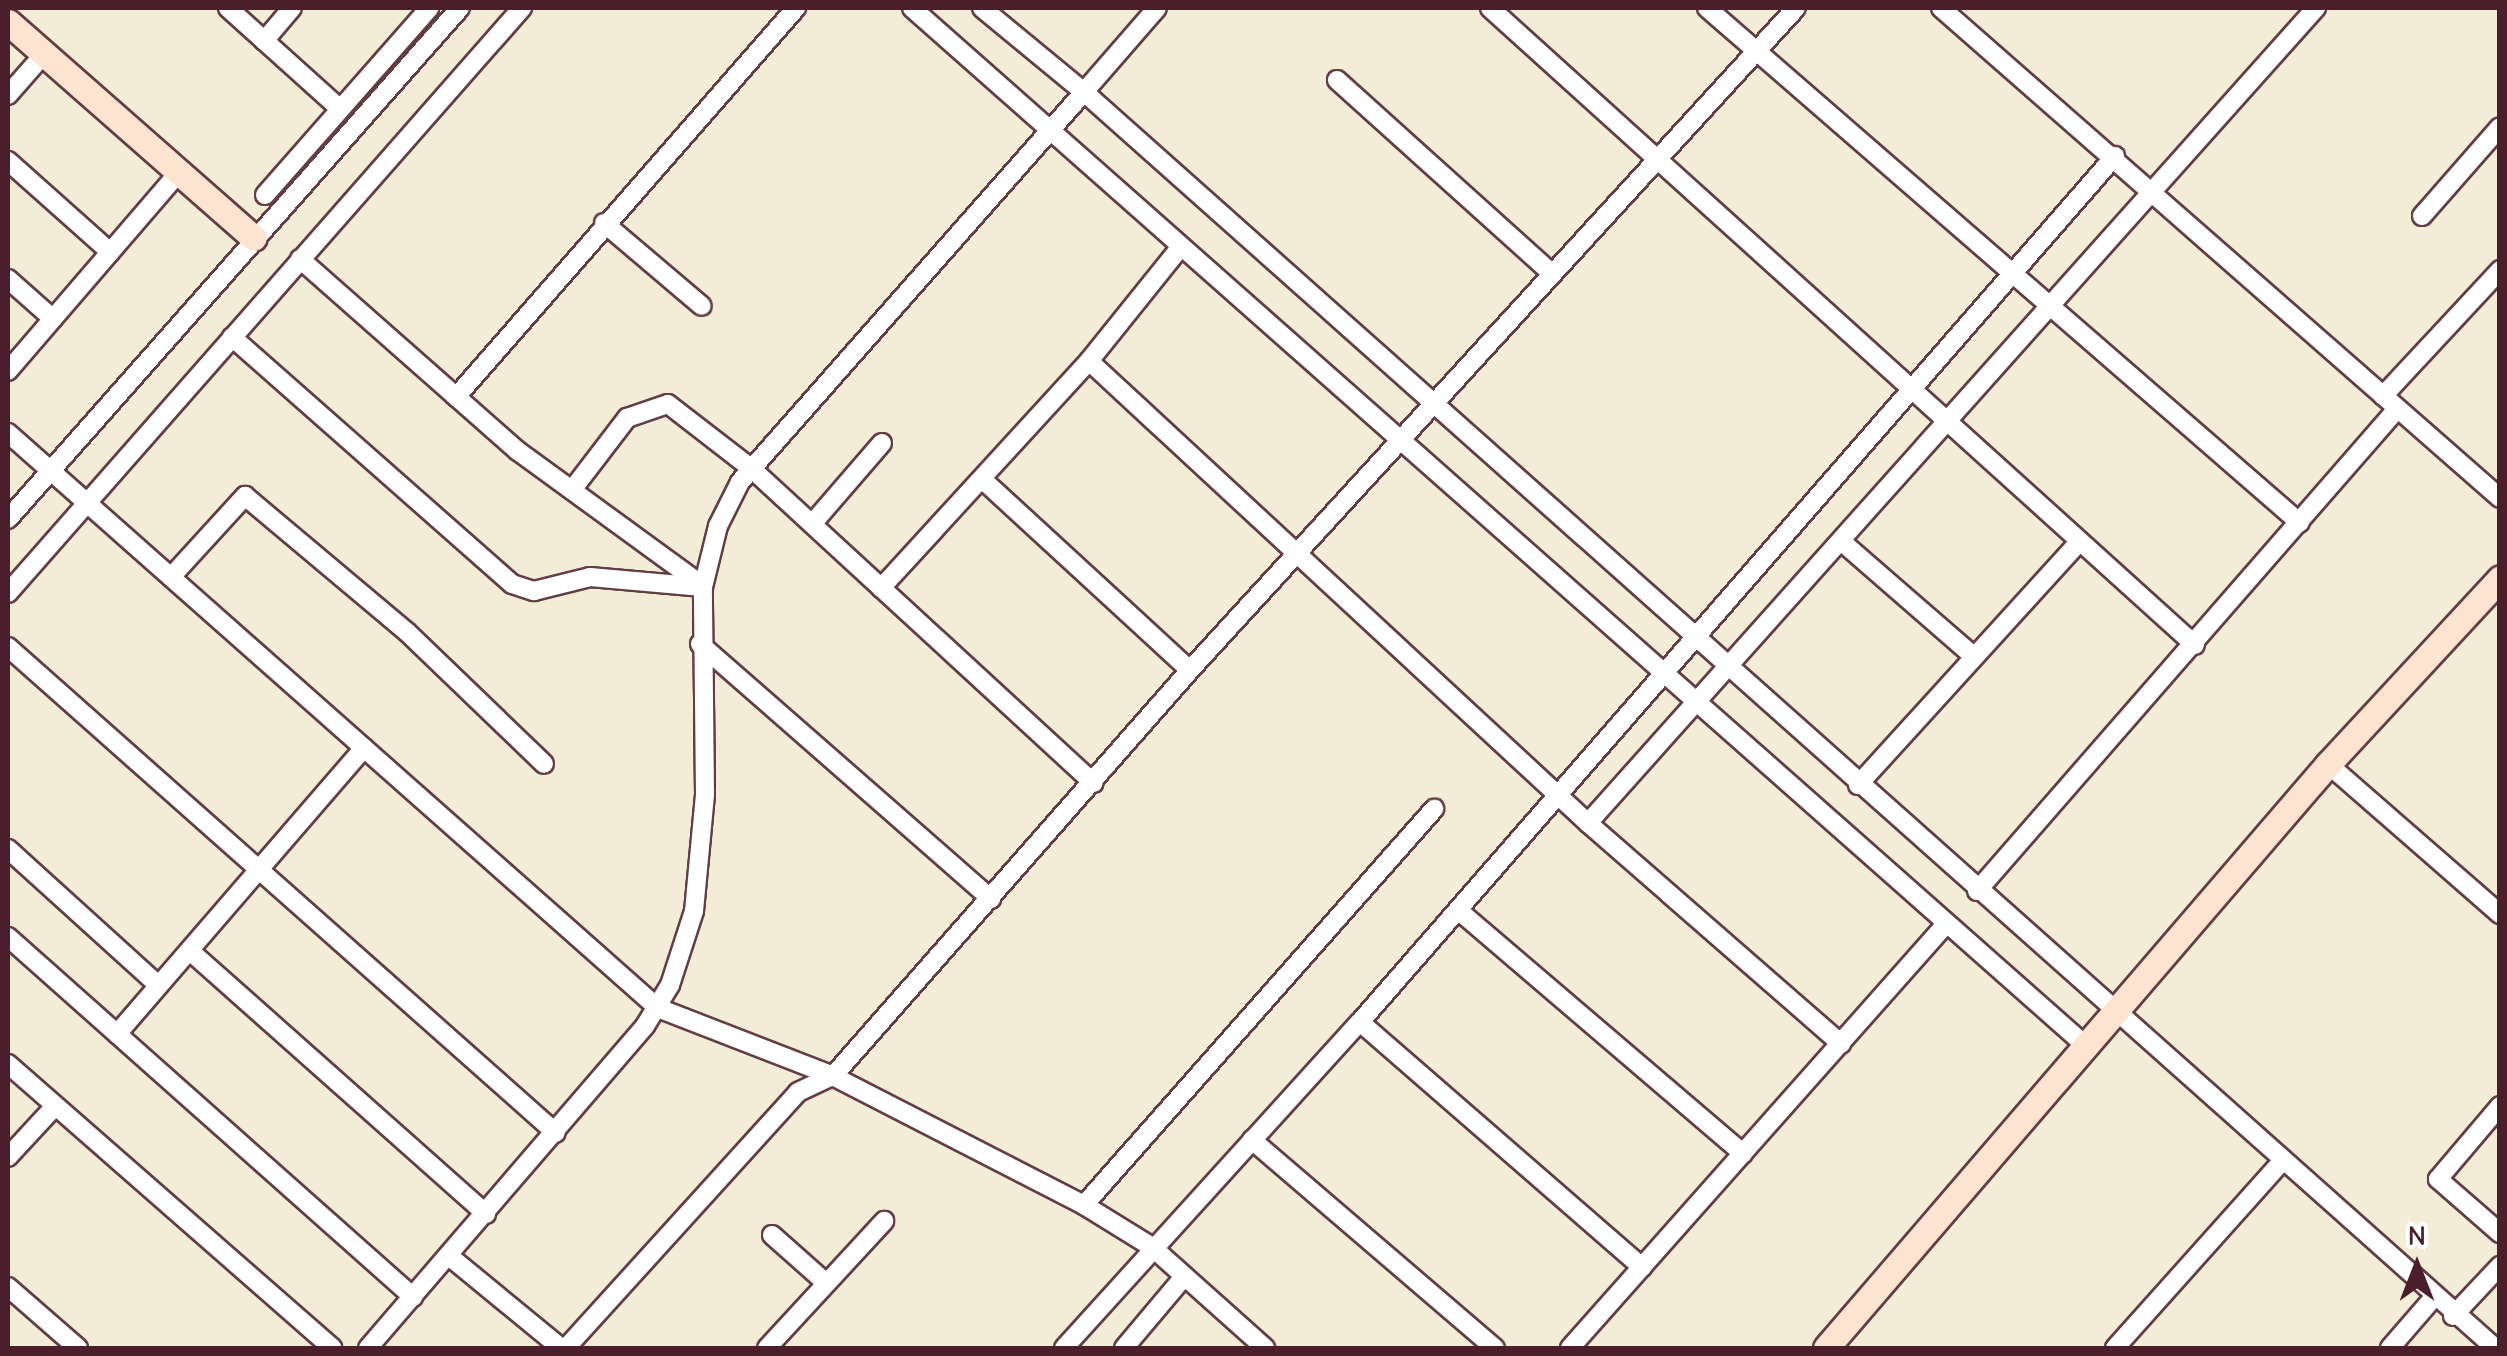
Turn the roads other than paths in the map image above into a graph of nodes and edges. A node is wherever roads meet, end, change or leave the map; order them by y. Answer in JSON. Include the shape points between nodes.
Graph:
{"nodes":[{"id":1,"x":228,"y":8,"type":"edge"},
{"id":2,"x":292,"y":8,"type":"edge"},
{"id":3,"x":429,"y":8,"type":"edge"},
{"id":4,"x":460,"y":8,"type":"edge"},
{"id":5,"x":522,"y":8,"type":"edge"},
{"id":6,"x":796,"y":8,"type":"edge"},
{"id":7,"x":912,"y":8,"type":"edge"},
{"id":8,"x":982,"y":8,"type":"edge"},
{"id":9,"x":1157,"y":8,"type":"edge"},
{"id":10,"x":1490,"y":8,"type":"edge"},
{"id":11,"x":1707,"y":8,"type":"edge"},
{"id":12,"x":1796,"y":8,"type":"edge"},
{"id":13,"x":1940,"y":8,"type":"edge"},
{"id":14,"x":2316,"y":8,"type":"edge"},
{"id":15,"x":8,"y":22,"type":"edge"},
{"id":16,"x":264,"y":41,"type":"junction"},
{"id":17,"x":1758,"y":53,"type":"junction"},
{"id":18,"x":44,"y":54,"type":"junction"},
{"id":19,"x":1336,"y":80,"type":"dead end"},
{"id":20,"x":1084,"y":92,"type":"junction"},
{"id":21,"x":8,"y":95,"type":"edge"},
{"id":22,"x":340,"y":109,"type":"junction"},
{"id":23,"x":2500,"y":126,"type":"edge"},
{"id":24,"x":1050,"y":130,"type":"junction"},
{"id":25,"x":1658,"y":156,"type":"junction"},
{"id":26,"x":2115,"y":156,"type":"junction"},
{"id":27,"x":8,"y":161,"type":"edge"},
{"id":28,"x":179,"y":172,"type":"junction"},
{"id":29,"x":2154,"y":190,"type":"junction"},
{"id":30,"x":264,"y":196,"type":"dead end"},
{"id":31,"x":2422,"y":216,"type":"dead end"},
{"id":32,"x":604,"y":223,"type":"junction"},
{"id":33,"x":254,"y":238,"type":"junction"},
{"id":34,"x":1180,"y":248,"type":"junction"},
{"id":35,"x":110,"y":252,"type":"junction"},
{"id":36,"x":300,"y":259,"type":"junction"},
{"id":37,"x":2500,"y":270,"type":"edge"},
{"id":38,"x":1552,"y":273,"type":"junction"},
{"id":39,"x":2011,"y":278,"type":"junction"},
{"id":40,"x":8,"y":279,"type":"edge"},
{"id":41,"x":702,"y":306,"type":"dead end"},
{"id":42,"x":2047,"y":306,"type":"junction"},
{"id":43,"x":52,"y":319,"type":"junction"},
{"id":44,"x":232,"y":336,"type":"junction"},
{"id":45,"x":1088,"y":361,"type":"junction"},
{"id":46,"x":8,"y":371,"type":"edge"},
{"id":47,"x":1911,"y":385,"type":"junction"},
{"id":48,"x":456,"y":397,"type":"junction"},
{"id":49,"x":2390,"y":403,"type":"junction"},
{"id":50,"x":1430,"y":405,"type":"junction"},
{"id":51,"x":1946,"y":423,"type":"junction"},
{"id":52,"x":8,"y":433,"type":"edge"},
{"id":53,"x":1397,"y":442,"type":"junction"},
{"id":54,"x":882,"y":443,"type":"dead end"},
{"id":55,"x":752,"y":469,"type":"junction"},
{"id":56,"x":51,"y":471,"type":"junction"},
{"id":57,"x":2500,"y":472,"type":"edge"},
{"id":58,"x":982,"y":479,"type":"junction"},
{"id":59,"x":572,"y":490,"type":"junction"},
{"id":60,"x":2493,"y":492,"type":"edge"},
{"id":61,"x":86,"y":502,"type":"junction"},
{"id":62,"x":8,"y":519,"type":"edge"},
{"id":63,"x":2300,"y":523,"type":"junction"},
{"id":64,"x":812,"y":524,"type":"junction"},
{"id":65,"x":1841,"y":541,"type":"junction"},
{"id":66,"x":2080,"y":542,"type":"junction"},
{"id":67,"x":1299,"y":552,"type":"junction"},
{"id":68,"x":171,"y":577,"type":"junction"},
{"id":69,"x":2500,"y":578,"type":"edge"},
{"id":70,"x":704,"y":587,"type":"junction"},
{"id":71,"x":881,"y":588,"type":"junction"},
{"id":72,"x":8,"y":593,"type":"edge"},
{"id":73,"x":1689,"y":637,"type":"junction"},
{"id":74,"x":700,"y":644,"type":"junction"},
{"id":75,"x":2195,"y":645,"type":"junction"},
{"id":76,"x":8,"y":647,"type":"edge"},
{"id":77,"x":1972,"y":656,"type":"junction"},
{"id":78,"x":1729,"y":664,"type":"junction"},
{"id":79,"x":1190,"y":670,"type":"junction"},
{"id":80,"x":1664,"y":678,"type":"junction"},
{"id":81,"x":1698,"y":701,"type":"junction"},
{"id":82,"x":364,"y":748,"type":"junction"},
{"id":83,"x":544,"y":764,"type":"dead end"},
{"id":84,"x":2328,"y":764,"type":"junction"},
{"id":85,"x":1094,"y":783,"type":"junction"},
{"id":86,"x":1858,"y":785,"type":"junction"},
{"id":87,"x":1558,"y":794,"type":"junction"},
{"id":88,"x":1434,"y":809,"type":"dead end"},
{"id":89,"x":1588,"y":824,"type":"junction"},
{"id":90,"x":8,"y":850,"type":"edge"},
{"id":91,"x":262,"y":868,"type":"junction"},
{"id":92,"x":1977,"y":891,"type":"junction"},
{"id":93,"x":991,"y":898,"type":"junction"},
{"id":94,"x":1458,"y":910,"type":"junction"},
{"id":95,"x":2500,"y":914,"type":"edge"},
{"id":96,"x":1946,"y":924,"type":"junction"},
{"id":97,"x":8,"y":937,"type":"edge"},
{"id":98,"x":190,"y":951,"type":"junction"},
{"id":99,"x":158,"y":985,"type":"junction"},
{"id":100,"x":658,"y":1008,"type":"junction"},
{"id":101,"x":2116,"y":1015,"type":"junction"},
{"id":102,"x":1360,"y":1022,"type":"junction"},
{"id":103,"x":116,"y":1034,"type":"junction"},
{"id":104,"x":1841,"y":1044,"type":"junction"},
{"id":105,"x":2085,"y":1045,"type":"junction"},
{"id":106,"x":8,"y":1064,"type":"edge"},
{"id":107,"x":833,"y":1076,"type":"junction"},
{"id":108,"x":55,"y":1106,"type":"junction"},
{"id":109,"x":2500,"y":1106,"type":"edge"},
{"id":110,"x":556,"y":1132,"type":"junction"},
{"id":111,"x":1252,"y":1140,"type":"junction"},
{"id":112,"x":1743,"y":1153,"type":"junction"},
{"id":113,"x":8,"y":1158,"type":"edge"},
{"id":114,"x":2283,"y":1160,"type":"junction"},
{"id":115,"x":1084,"y":1205,"type":"junction"},
{"id":116,"x":486,"y":1214,"type":"junction"},
{"id":117,"x":884,"y":1221,"type":"dead end"},
{"id":118,"x":2500,"y":1233,"type":"edge"},
{"id":119,"x":772,"y":1235,"type":"dead end"},
{"id":120,"x":1152,"y":1247,"type":"junction"},
{"id":121,"x":450,"y":1256,"type":"junction"},
{"id":122,"x":2500,"y":1266,"type":"edge"},
{"id":123,"x":1642,"y":1267,"type":"junction"},
{"id":124,"x":1184,"y":1278,"type":"junction"},
{"id":125,"x":826,"y":1284,"type":"junction"},
{"id":126,"x":8,"y":1287,"type":"edge"},
{"id":127,"x":413,"y":1298,"type":"junction"},
{"id":128,"x":2434,"y":1298,"type":"junction"},
{"id":129,"x":2453,"y":1316,"type":"junction"},
{"id":130,"x":78,"y":1348,"type":"edge"},
{"id":131,"x":332,"y":1348,"type":"edge"},
{"id":132,"x":368,"y":1348,"type":"edge"},
{"id":133,"x":563,"y":1348,"type":"edge"},
{"id":134,"x":767,"y":1348,"type":"edge"},
{"id":135,"x":1064,"y":1348,"type":"edge"},
{"id":136,"x":1124,"y":1348,"type":"edge"},
{"id":137,"x":1266,"y":1348,"type":"edge"},
{"id":138,"x":1496,"y":1348,"type":"edge"},
{"id":139,"x":1570,"y":1348,"type":"edge"},
{"id":140,"x":1826,"y":1348,"type":"edge"},
{"id":141,"x":2116,"y":1348,"type":"edge"},
{"id":142,"x":2390,"y":1348,"type":"edge"},
{"id":143,"x":2495,"y":1348,"type":"edge"}],
"edges":[{"from":1,"to":16,"type":"street"},
{"from":2,"to":16,"type":"street"},
{"from":3,"to":22,"type":"street"},
{"from":4,"to":33,"type":"street"},
{"from":5,"to":36,"type":"street"},
{"from":6,"to":32,"type":"street"},
{"from":7,"to":24,"type":"street"},
{"from":8,"to":20,"type":"street"},
{"from":9,"to":20,"type":"street"},
{"from":10,"to":25,"type":"street"},
{"from":11,"to":17,"type":"street"},
{"from":12,"to":17,"type":"street"},
{"from":13,"to":26,"type":"street"},
{"from":14,"to":29,"type":"street"},
{"from":15,"to":18,"type":"street"},
{"from":16,"to":22,"type":"street"},
{"from":17,"to":25,"type":"street"},
{"from":17,"to":39,"type":"street"},
{"from":18,"to":21,"type":"street"},
{"from":18,"to":28,"type":"street"},
{"from":19,"to":38,"type":"street"},
{"from":20,"to":24,"type":"street"},
{"from":20,"to":50,"type":"street"},
{"from":22,"to":30,"type":"street"},
{"from":23,"to":31,"type":"street"},
{"from":24,"to":34,"type":"street"},
{"from":24,"to":55,"type":"street"},
{"from":25,"to":38,"type":"street"},
{"from":25,"to":47,"type":"street"},
{"from":26,"to":29,"type":"street"},
{"from":26,"to":39,"type":"street"},
{"from":27,"to":35,"type":"street"},
{"from":28,"to":33,"type":"street"},
{"from":28,"to":35,"type":"street"},
{"from":29,"to":42,"type":"street"},
{"from":29,"to":49,"type":"street"},
{"from":32,"to":41,"type":"street"},
{"from":32,"to":48,"type":"street"},
{"from":33,"to":56,"type":"street"},
{"from":34,"to":45,"type":"street"},
{"from":34,"to":53,"type":"street"},
{"from":35,"to":43,"type":"street"},
{"from":36,"to":44,"type":"street"},
{"from":36,"to":48,"type":"street"},
{"from":37,"to":49,"type":"street"},
{"from":38,"to":50,"type":"street"},
{"from":39,"to":42,"type":"street"},
{"from":39,"to":47,"type":"street"},
{"from":40,"to":43,"type":"street"},
{"from":42,"to":51,"type":"street"},
{"from":42,"to":63,"type":"street"},
{"from":43,"to":46,"type":"street"},
{"from":44,"to":61,"type":"street"},
{"from":44,"to":70,"type":"street","via":[[512,584],[534,590],[590,576]]},
{"from":45,"to":58,"type":"street"},
{"from":45,"to":67,"type":"street"},
{"from":47,"to":51,"type":"street"},
{"from":47,"to":73,"type":"street"},
{"from":48,"to":59,"type":"street"},
{"from":49,"to":60,"type":"street"},
{"from":49,"to":63,"type":"street"},
{"from":50,"to":53,"type":"street"},
{"from":50,"to":73,"type":"street"},
{"from":51,"to":65,"type":"street"},
{"from":51,"to":66,"type":"street"},
{"from":52,"to":56,"type":"street"},
{"from":53,"to":67,"type":"street"},
{"from":53,"to":80,"type":"street"},
{"from":54,"to":64,"type":"street"},
{"from":55,"to":59,"type":"street","via":[[668,404],[627,418]]},
{"from":55,"to":64,"type":"street"},
{"from":55,"to":70,"type":"street","via":[[718,526]]},
{"from":56,"to":61,"type":"street"},
{"from":56,"to":62,"type":"street"},
{"from":57,"to":60,"type":"street"},
{"from":58,"to":71,"type":"street"},
{"from":58,"to":79,"type":"street"},
{"from":59,"to":70,"type":"street"},
{"from":61,"to":68,"type":"street"},
{"from":61,"to":72,"type":"street"},
{"from":63,"to":75,"type":"street"},
{"from":64,"to":71,"type":"street"},
{"from":65,"to":77,"type":"street"},
{"from":65,"to":78,"type":"street"},
{"from":66,"to":75,"type":"street"},
{"from":66,"to":77,"type":"street"},
{"from":67,"to":79,"type":"street"},
{"from":67,"to":87,"type":"street"},
{"from":68,"to":82,"type":"street"},
{"from":68,"to":83,"type":"street","via":[[245,496],[408,632]]},
{"from":69,"to":84,"type":"street"},
{"from":70,"to":74,"type":"street"},
{"from":71,"to":85,"type":"street"},
{"from":73,"to":78,"type":"street"},
{"from":73,"to":80,"type":"street"},
{"from":74,"to":93,"type":"street"},
{"from":74,"to":100,"type":"street","via":[[706,794],[694,911]]},
{"from":75,"to":92,"type":"street"},
{"from":76,"to":91,"type":"street"},
{"from":77,"to":86,"type":"street"},
{"from":78,"to":81,"type":"street"},
{"from":78,"to":86,"type":"street"},
{"from":79,"to":85,"type":"street"},
{"from":80,"to":81,"type":"street"},
{"from":80,"to":87,"type":"street"},
{"from":81,"to":89,"type":"street"},
{"from":81,"to":96,"type":"street"},
{"from":82,"to":91,"type":"street"},
{"from":82,"to":100,"type":"street"},
{"from":84,"to":95,"type":"street"},
{"from":84,"to":101,"type":"street"},
{"from":85,"to":93,"type":"street"},
{"from":86,"to":92,"type":"street"},
{"from":87,"to":89,"type":"street"},
{"from":87,"to":94,"type":"street"},
{"from":88,"to":115,"type":"street"},
{"from":89,"to":104,"type":"street"},
{"from":90,"to":99,"type":"street"},
{"from":91,"to":98,"type":"street"},
{"from":91,"to":110,"type":"street"},
{"from":92,"to":101,"type":"street"},
{"from":93,"to":107,"type":"street"},
{"from":94,"to":102,"type":"street"},
{"from":94,"to":112,"type":"street"},
{"from":96,"to":104,"type":"street"},
{"from":96,"to":105,"type":"street"},
{"from":97,"to":103,"type":"street"},
{"from":98,"to":99,"type":"street"},
{"from":98,"to":116,"type":"street"},
{"from":99,"to":103,"type":"street"},
{"from":100,"to":107,"type":"street"},
{"from":100,"to":110,"type":"street"},
{"from":101,"to":105,"type":"street"},
{"from":101,"to":114,"type":"street"},
{"from":102,"to":111,"type":"street"},
{"from":102,"to":123,"type":"street"},
{"from":103,"to":127,"type":"street"},
{"from":104,"to":112,"type":"street"},
{"from":105,"to":140,"type":"street"},
{"from":106,"to":108,"type":"street"},
{"from":107,"to":115,"type":"street"},
{"from":107,"to":133,"type":"street","via":[[798,1092]]},
{"from":108,"to":113,"type":"street"},
{"from":108,"to":131,"type":"street"},
{"from":109,"to":118,"type":"street","via":[[2438,1180]]},
{"from":110,"to":116,"type":"street"},
{"from":111,"to":120,"type":"street"},
{"from":111,"to":138,"type":"street"},
{"from":112,"to":123,"type":"street"},
{"from":114,"to":128,"type":"street"},
{"from":114,"to":141,"type":"street"},
{"from":115,"to":120,"type":"street"},
{"from":116,"to":121,"type":"street"},
{"from":117,"to":125,"type":"street"},
{"from":119,"to":125,"type":"street"},
{"from":120,"to":124,"type":"street"},
{"from":120,"to":135,"type":"street"},
{"from":121,"to":127,"type":"street"},
{"from":121,"to":133,"type":"street"},
{"from":122,"to":129,"type":"street"},
{"from":123,"to":139,"type":"street"},
{"from":124,"to":136,"type":"street"},
{"from":124,"to":137,"type":"street"},
{"from":125,"to":134,"type":"street"},
{"from":126,"to":130,"type":"street"},
{"from":127,"to":132,"type":"street"},
{"from":128,"to":129,"type":"street"},
{"from":128,"to":142,"type":"street"},
{"from":129,"to":143,"type":"street"}]}
